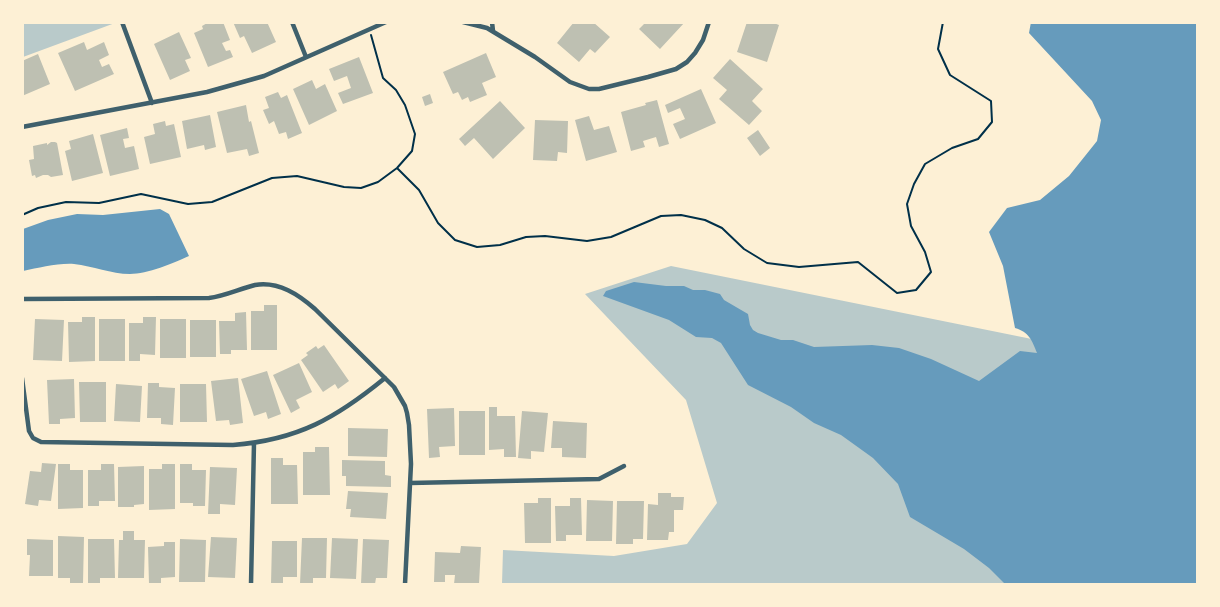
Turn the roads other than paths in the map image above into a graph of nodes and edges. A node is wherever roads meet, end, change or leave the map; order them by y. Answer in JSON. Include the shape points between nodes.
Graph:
{"nodes":[{"id":1,"x":122,"y":22,"type":"edge"},
{"id":2,"x":292,"y":22,"type":"edge"},
{"id":3,"x":386,"y":22,"type":"edge"},
{"id":4,"x":463,"y":22,"type":"edge"},
{"id":5,"x":492,"y":22,"type":"edge"},
{"id":6,"x":709,"y":22,"type":"edge"},
{"id":7,"x":493,"y":31,"type":"junction"},
{"id":8,"x":306,"y":57,"type":"junction"},
{"id":9,"x":152,"y":104,"type":"junction"},
{"id":10,"x":22,"y":127,"type":"edge"},
{"id":11,"x":22,"y":300,"type":"edge"},
{"id":12,"x":22,"y":378,"type":"edge"},
{"id":13,"x":385,"y":378,"type":"junction"},
{"id":14,"x":254,"y":442,"type":"junction"},
{"id":15,"x":624,"y":466,"type":"dead end"},
{"id":16,"x":410,"y":483,"type":"junction"},
{"id":17,"x":251,"y":585,"type":"edge"},
{"id":18,"x":405,"y":585,"type":"edge"}],
"edges":[{"from":1,"to":9,"type":"street"},
{"from":2,"to":8,"type":"street"},
{"from":3,"to":8,"type":"street"},
{"from":4,"to":7,"type":"street"},
{"from":5,"to":7,"type":"street"},
{"from":6,"to":7,"type":"street","via":[[695,53],[676,69],[599,89],[570,82]]},
{"from":8,"to":9,"type":"street","via":[[264,76]]},
{"from":9,"to":10,"type":"street"},
{"from":11,"to":13,"type":"street","via":[[209,298],[256,285],[280,287],[315,309]]},
{"from":12,"to":14,"type":"street","via":[[29,430],[41,442]]},
{"from":13,"to":14,"type":"street","via":[[346,408],[315,425]]},
{"from":13,"to":16,"type":"street","via":[[407,413]]},
{"from":14,"to":17,"type":"street"},
{"from":15,"to":16,"type":"street","via":[[599,479]]},
{"from":16,"to":18,"type":"street"}]}
